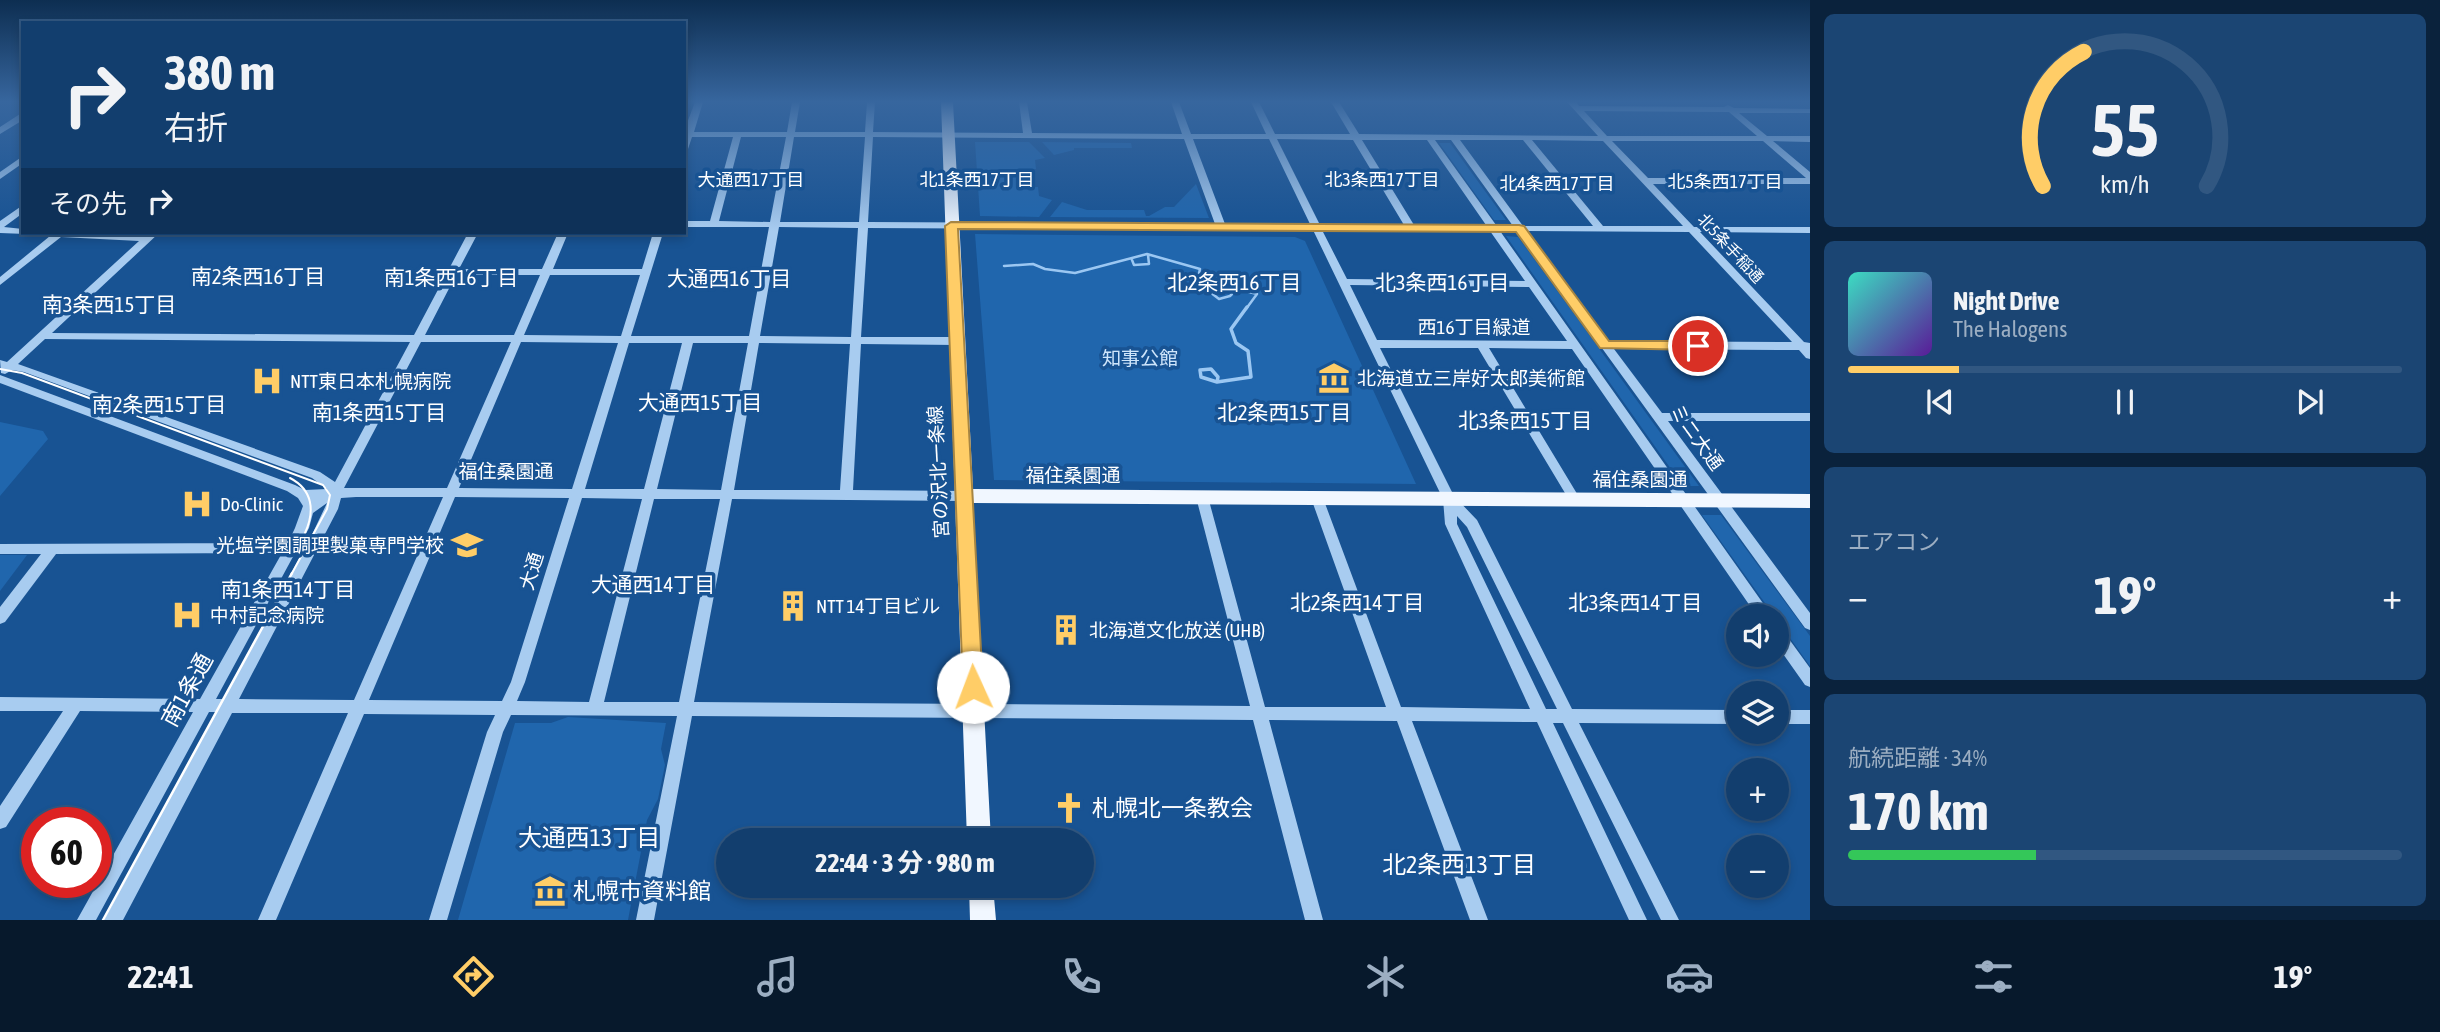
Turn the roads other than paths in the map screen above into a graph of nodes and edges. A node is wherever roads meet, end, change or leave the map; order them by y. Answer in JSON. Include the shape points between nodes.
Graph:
{"nodes":[{"id":1,"x":735,"y":145,"type":"edge"},
{"id":2,"x":788,"y":145,"type":"edge"},
{"id":3,"x":868,"y":145,"type":"edge"},
{"id":4,"x":949,"y":145,"type":"edge"},
{"id":5,"x":1191,"y":145,"type":"edge"},
{"id":6,"x":1276,"y":145,"type":"edge"},
{"id":7,"x":1361,"y":145,"type":"edge"},
{"id":8,"x":1435,"y":145,"type":"edge"},
{"id":9,"x":1458,"y":145,"type":"edge"},
{"id":10,"x":1532,"y":145,"type":"edge"},
{"id":11,"x":1612,"y":145,"type":"edge"},
{"id":12,"x":1772,"y":145,"type":"edge"},
{"id":13,"x":21,"y":160,"type":"edge"},
{"id":14,"x":0,"y":176,"type":"edge"},
{"id":15,"x":1810,"y":179,"type":"edge"},
{"id":16,"x":1646,"y":181,"type":"junction"},
{"id":17,"x":21,"y":210,"type":"edge"},
{"id":18,"x":686,"y":224,"type":"edge"},
{"id":19,"x":714,"y":224,"type":"junction"},
{"id":20,"x":774,"y":225,"type":"junction"},
{"id":21,"x":863,"y":225,"type":"junction"},
{"id":22,"x":951,"y":226,"type":"junction"},
{"id":23,"x":1221,"y":227,"type":"junction"},
{"id":24,"x":1316,"y":227,"type":"junction"},
{"id":25,"x":1411,"y":228,"type":"junction"},
{"id":26,"x":1493,"y":228,"type":"junction"},
{"id":27,"x":1519,"y":229,"type":"junction"},
{"id":28,"x":1601,"y":229,"type":"junction"},
{"id":29,"x":1691,"y":229,"type":"junction"},
{"id":30,"x":0,"y":230,"type":"edge"},
{"id":31,"x":1810,"y":230,"type":"edge"},
{"id":32,"x":21,"y":232,"type":"edge"},
{"id":33,"x":58,"y":235,"type":"edge"},
{"id":34,"x":120,"y":235,"type":"edge"},
{"id":35,"x":472,"y":235,"type":"edge"},
{"id":36,"x":562,"y":235,"type":"edge"},
{"id":37,"x":657,"y":235,"type":"edge"},
{"id":38,"x":150,"y":236,"type":"edge"},
{"id":39,"x":452,"y":272,"type":"junction"},
{"id":40,"x":546,"y":272,"type":"junction"},
{"id":41,"x":646,"y":272,"type":"junction"},
{"id":42,"x":0,"y":282,"type":"edge"},
{"id":43,"x":1343,"y":282,"type":"junction"},
{"id":44,"x":1531,"y":284,"type":"junction"},
{"id":45,"x":42,"y":336,"type":"junction"},
{"id":46,"x":416,"y":338,"type":"junction"},
{"id":47,"x":518,"y":339,"type":"junction"},
{"id":48,"x":625,"y":340,"type":"junction"},
{"id":49,"x":688,"y":340,"type":"junction"},
{"id":50,"x":754,"y":340,"type":"junction"},
{"id":51,"x":856,"y":341,"type":"junction"},
{"id":52,"x":956,"y":341,"type":"junction"},
{"id":53,"x":1373,"y":344,"type":"junction"},
{"id":54,"x":1481,"y":344,"type":"junction"},
{"id":55,"x":1574,"y":345,"type":"junction"},
{"id":56,"x":1605,"y":345,"type":"junction"},
{"id":57,"x":1807,"y":349,"type":"edge"},
{"id":58,"x":5,"y":365,"type":"edge"},
{"id":59,"x":0,"y":377,"type":"edge"},
{"id":60,"x":1658,"y":417,"type":"junction"},
{"id":61,"x":1810,"y":417,"type":"edge"},
{"id":62,"x":336,"y":492,"type":"junction"},
{"id":63,"x":451,"y":492,"type":"junction"},
{"id":64,"x":578,"y":493,"type":"junction"},
{"id":65,"x":649,"y":494,"type":"junction"},
{"id":66,"x":727,"y":494,"type":"junction"},
{"id":67,"x":846,"y":495,"type":"junction"},
{"id":68,"x":964,"y":496,"type":"junction"},
{"id":69,"x":1202,"y":497,"type":"junction"},
{"id":70,"x":1317,"y":498,"type":"junction"},
{"id":71,"x":1449,"y":499,"type":"junction"},
{"id":72,"x":1575,"y":500,"type":"junction"},
{"id":73,"x":1684,"y":500,"type":"junction"},
{"id":74,"x":1719,"y":500,"type":"junction"},
{"id":75,"x":1810,"y":501,"type":"edge"},
{"id":76,"x":305,"y":503,"type":"junction"},
{"id":77,"x":291,"y":548,"type":"junction"},
{"id":78,"x":312,"y":548,"type":"junction"},
{"id":79,"x":0,"y":549,"type":"edge"},
{"id":80,"x":52,"y":549,"type":"junction"},
{"id":81,"x":1757,"y":604,"type":"edge"},
{"id":82,"x":0,"y":618,"type":"edge"},
{"id":83,"x":1810,"y":624,"type":"edge"},
{"id":84,"x":1789,"y":650,"type":"edge"},
{"id":85,"x":1810,"y":680,"type":"edge"},
{"id":86,"x":0,"y":704,"type":"edge"},
{"id":87,"x":76,"y":704,"type":"junction"},
{"id":88,"x":204,"y":705,"type":"junction"},
{"id":89,"x":228,"y":705,"type":"junction"},
{"id":90,"x":359,"y":706,"type":"junction"},
{"id":91,"x":507,"y":707,"type":"junction"},
{"id":92,"x":595,"y":708,"type":"junction"},
{"id":93,"x":687,"y":709,"type":"junction"},
{"id":94,"x":974,"y":711,"type":"junction"},
{"id":95,"x":1259,"y":713,"type":"junction"},
{"id":96,"x":1399,"y":714,"type":"junction"},
{"id":97,"x":1540,"y":715,"type":"junction"},
{"id":98,"x":1568,"y":715,"type":"junction"},
{"id":99,"x":1726,"y":717,"type":"edge"},
{"id":100,"x":1789,"y":717,"type":"edge"},
{"id":101,"x":1810,"y":717,"type":"edge"},
{"id":102,"x":0,"y":821,"type":"edge"},
{"id":103,"x":979,"y":828,"type":"edge"},
{"id":104,"x":982,"y":898,"type":"edge"},
{"id":105,"x":86,"y":920,"type":"edge"},
{"id":106,"x":113,"y":920,"type":"edge"},
{"id":107,"x":267,"y":920,"type":"edge"},
{"id":108,"x":438,"y":920,"type":"edge"},
{"id":109,"x":645,"y":920,"type":"edge"},
{"id":110,"x":983,"y":920,"type":"edge"},
{"id":111,"x":1314,"y":920,"type":"edge"},
{"id":112,"x":1479,"y":920,"type":"edge"},
{"id":113,"x":1638,"y":920,"type":"edge"},
{"id":114,"x":1670,"y":920,"type":"edge"}],
"edges":[{"from":1,"to":19,"type":"street"},
{"from":2,"to":20,"type":"street"},
{"from":3,"to":21,"type":"street"},
{"from":4,"to":22,"type":"main road","name":"宮の沢北一条線"},
{"from":5,"to":23,"type":"street"},
{"from":6,"to":24,"type":"street"},
{"from":7,"to":25,"type":"street"},
{"from":8,"to":26,"type":"street"},
{"from":9,"to":27,"type":"street","name":"ミニ大通"},
{"from":10,"to":28,"type":"street"},
{"from":11,"to":16,"type":"street","name":"北5条手稲通"},
{"from":12,"to":15,"type":"street"},
{"from":13,"to":14,"type":"street"},
{"from":15,"to":16,"type":"street"},
{"from":16,"to":29,"type":"street","name":"北5条手稲通"},
{"from":17,"to":30,"type":"street"},
{"from":18,"to":19,"type":"street"},
{"from":19,"to":20,"type":"street"},
{"from":20,"to":21,"type":"street"},
{"from":20,"to":50,"type":"street"},
{"from":21,"to":22,"type":"street"},
{"from":21,"to":51,"type":"street"},
{"from":22,"to":23,"type":"street"},
{"from":22,"to":52,"type":"main road","name":"宮の沢北一条線"},
{"from":23,"to":24,"type":"street"},
{"from":24,"to":25,"type":"street"},
{"from":24,"to":43,"type":"street"},
{"from":25,"to":26,"type":"street"},
{"from":26,"to":27,"type":"street"},
{"from":26,"to":44,"type":"street"},
{"from":27,"to":28,"type":"street"},
{"from":27,"to":56,"type":"street","name":"ミニ大通"},
{"from":28,"to":29,"type":"street"},
{"from":29,"to":31,"type":"street"},
{"from":29,"to":57,"type":"street","name":"北5条手稲通"},
{"from":30,"to":32,"type":"street"},
{"from":33,"to":42,"type":"street"},
{"from":34,"to":38,"type":"street"},
{"from":35,"to":39,"type":"street","name":"南1条通"},
{"from":36,"to":40,"type":"street"},
{"from":37,"to":41,"type":"street","name":"大通"},
{"from":38,"to":45,"type":"street"},
{"from":39,"to":40,"type":"street"},
{"from":39,"to":46,"type":"street","name":"南1条通"},
{"from":40,"to":41,"type":"street"},
{"from":40,"to":47,"type":"street"},
{"from":41,"to":48,"type":"street","name":"大通"},
{"from":43,"to":44,"type":"street"},
{"from":43,"to":53,"type":"street"},
{"from":44,"to":55,"type":"street"},
{"from":45,"to":46,"type":"street"},
{"from":45,"to":58,"type":"street"},
{"from":46,"to":47,"type":"street"},
{"from":46,"to":62,"type":"street","name":"南1条通"},
{"from":47,"to":48,"type":"street"},
{"from":47,"to":63,"type":"street"},
{"from":48,"to":49,"type":"street"},
{"from":48,"to":64,"type":"street","name":"大通"},
{"from":49,"to":50,"type":"street"},
{"from":49,"to":65,"type":"street"},
{"from":50,"to":51,"type":"street"},
{"from":50,"to":66,"type":"street"},
{"from":51,"to":52,"type":"street"},
{"from":51,"to":67,"type":"street"},
{"from":52,"to":68,"type":"main road","name":"宮の沢北一条線"},
{"from":53,"to":54,"type":"street","name":"西16丁目緑道"},
{"from":53,"to":71,"type":"street"},
{"from":54,"to":55,"type":"street","name":"西16丁目緑道"},
{"from":54,"to":72,"type":"street"},
{"from":55,"to":73,"type":"street"},
{"from":56,"to":57,"type":"street"},
{"from":56,"to":60,"type":"street","name":"ミニ大通"},
{"from":58,"to":59,"type":"street"},
{"from":58,"to":62,"type":"street","via":[[316,475]]},
{"from":59,"to":76,"type":"street","via":[[292,488]]},
{"from":60,"to":61,"type":"street"},
{"from":60,"to":74,"type":"street","name":"ミニ大通"},
{"from":62,"to":63,"type":"street","name":"福住桑園通"},
{"from":62,"to":76,"type":"street"},
{"from":62,"to":78,"type":"street","name":"南1条通"},
{"from":63,"to":64,"type":"street","name":"福住桑園通"},
{"from":63,"to":90,"type":"street"},
{"from":64,"to":65,"type":"street","name":"福住桑園通"},
{"from":64,"to":91,"type":"street","name":"大通"},
{"from":65,"to":66,"type":"street","name":"福住桑園通"},
{"from":65,"to":92,"type":"street"},
{"from":66,"to":67,"type":"street","name":"福住桑園通"},
{"from":66,"to":93,"type":"street"},
{"from":67,"to":68,"type":"street","name":"福住桑園通"},
{"from":68,"to":69,"type":"main road","name":"福住桑園通"},
{"from":68,"to":94,"type":"main road","name":"宮の沢北一条線"},
{"from":69,"to":70,"type":"main road","name":"福住桑園通"},
{"from":69,"to":95,"type":"street"},
{"from":70,"to":71,"type":"main road","name":"福住桑園通"},
{"from":70,"to":96,"type":"street"},
{"from":71,"to":72,"type":"main road","name":"福住桑園通"},
{"from":71,"to":97,"type":"street","via":[[1451,524]]},
{"from":71,"to":98,"type":"street","via":[[1472,524]]},
{"from":72,"to":73,"type":"main road","name":"福住桑園通"},
{"from":73,"to":74,"type":"main road","name":"福住桑園通"},
{"from":73,"to":81,"type":"street"},
{"from":74,"to":75,"type":"main road","name":"福住桑園通"},
{"from":74,"to":83,"type":"street","name":"ミニ大通"},
{"from":76,"to":77,"type":"street","name":"南1条通","via":[[302,528]]},
{"from":77,"to":78,"type":"street"},
{"from":77,"to":80,"type":"street"},
{"from":77,"to":88,"type":"street","name":"南1条通"},
{"from":78,"to":89,"type":"street","name":"南1条通"},
{"from":79,"to":80,"type":"street"},
{"from":80,"to":82,"type":"street"},
{"from":84,"to":85,"type":"street"},
{"from":86,"to":87,"type":"street"},
{"from":87,"to":88,"type":"street"},
{"from":87,"to":102,"type":"street"},
{"from":88,"to":89,"type":"street"},
{"from":88,"to":105,"type":"street","name":"南1条通"},
{"from":89,"to":90,"type":"street"},
{"from":89,"to":106,"type":"street","name":"南1条通"},
{"from":90,"to":91,"type":"street"},
{"from":90,"to":107,"type":"street"},
{"from":91,"to":92,"type":"street"},
{"from":91,"to":108,"type":"street","name":"大通","via":[[495,732]]},
{"from":92,"to":93,"type":"street"},
{"from":93,"to":94,"type":"street"},
{"from":93,"to":109,"type":"street"},
{"from":94,"to":95,"type":"street"},
{"from":94,"to":103,"type":"main road","name":"宮の沢北一条線"},
{"from":95,"to":96,"type":"street"},
{"from":95,"to":111,"type":"street"},
{"from":96,"to":97,"type":"street"},
{"from":96,"to":112,"type":"street"},
{"from":97,"to":98,"type":"street"},
{"from":97,"to":113,"type":"street"},
{"from":98,"to":99,"type":"street"},
{"from":98,"to":114,"type":"street"},
{"from":100,"to":101,"type":"street"},
{"from":104,"to":110,"type":"main road"}]}
